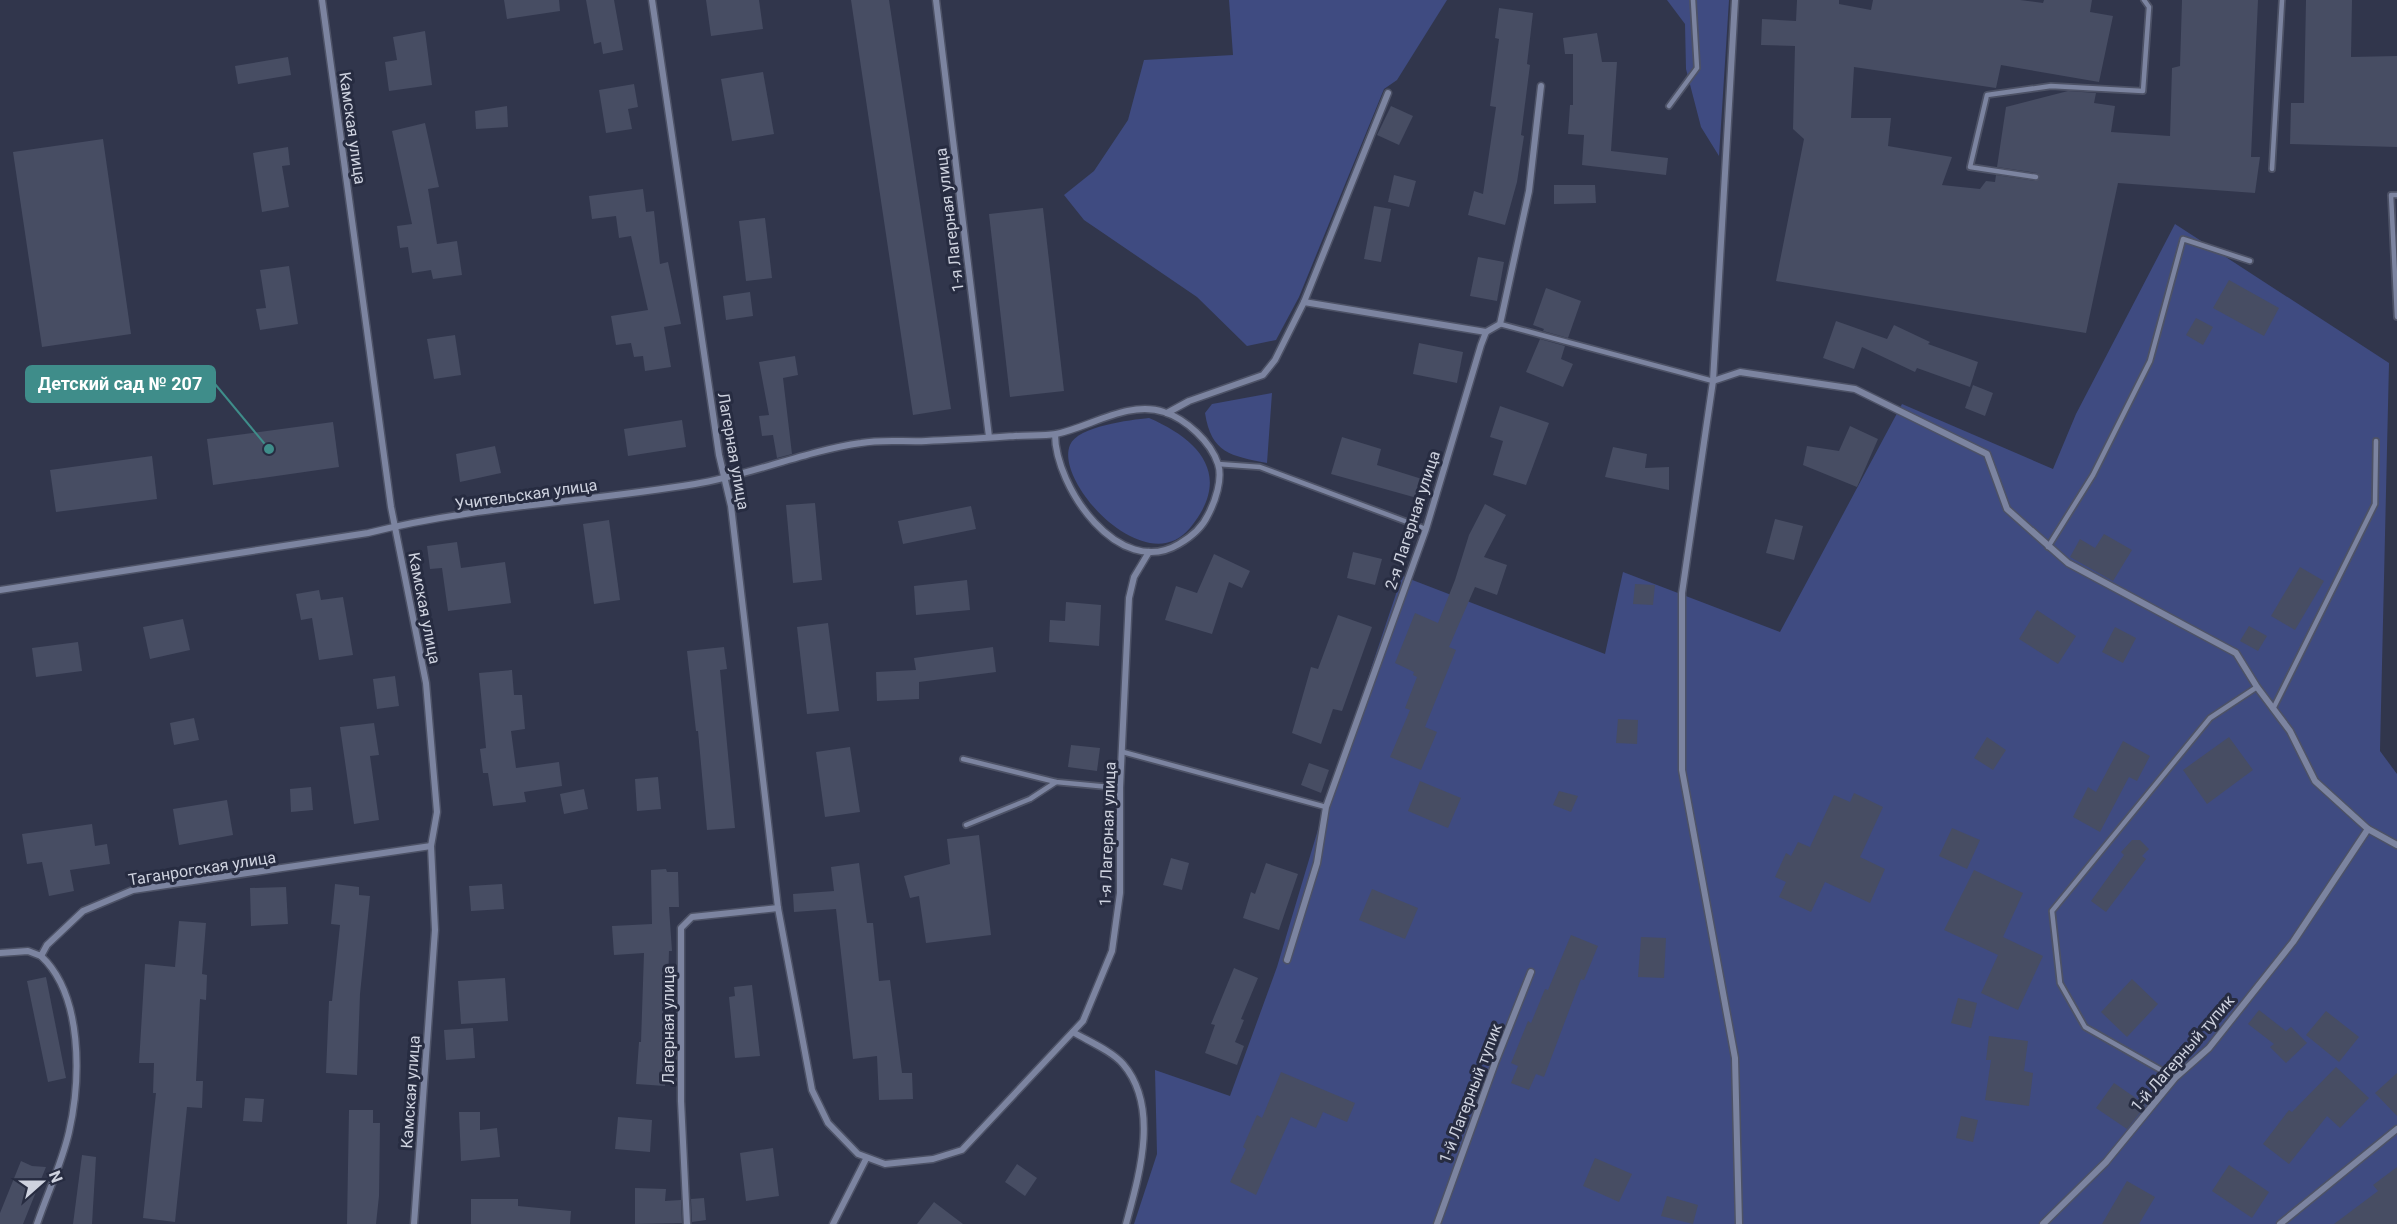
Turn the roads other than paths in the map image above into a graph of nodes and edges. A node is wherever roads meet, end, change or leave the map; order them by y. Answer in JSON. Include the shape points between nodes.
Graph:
{"nodes":[{"id":1,"x":322,"y":0,"type":"edge"},
{"id":2,"x":652,"y":0,"type":"edge"},
{"id":3,"x":936,"y":0,"type":"edge"},
{"id":4,"x":1693,"y":0,"type":"edge"},
{"id":5,"x":1735,"y":0,"type":"edge"},
{"id":6,"x":2144,"y":0,"type":"edge"},
{"id":7,"x":2282,"y":0,"type":"edge"},
{"id":8,"x":1541,"y":86,"type":"dead end"},
{"id":9,"x":1388,"y":93,"type":"dead end"},
{"id":10,"x":1669,"y":106,"type":"dead end"},
{"id":11,"x":2272,"y":169,"type":"dead end"},
{"id":12,"x":2036,"y":177,"type":"dead end"},
{"id":13,"x":2397,"y":195,"type":"edge"},
{"id":14,"x":2250,"y":261,"type":"dead end"},
{"id":15,"x":1304,"y":302,"type":"junction"},
{"id":16,"x":2397,"y":317,"type":"edge"},
{"id":17,"x":1500,"y":324,"type":"junction"},
{"id":18,"x":1486,"y":332,"type":"junction"},
{"id":19,"x":1713,"y":381,"type":"junction"},
{"id":20,"x":1167,"y":412,"type":"junction"},
{"id":21,"x":1055,"y":434,"type":"junction"},
{"id":22,"x":989,"y":437,"type":"junction"},
{"id":23,"x":2376,"y":441,"type":"dead end"},
{"id":24,"x":1218,"y":464,"type":"junction"},
{"id":25,"x":725,"y":478,"type":"junction"},
{"id":26,"x":395,"y":526,"type":"junction"},
{"id":27,"x":1426,"y":529,"type":"junction"},
{"id":28,"x":2048,"y":547,"type":"junction"},
{"id":29,"x":1149,"y":552,"type":"junction"},
{"id":30,"x":0,"y":590,"type":"edge"},
{"id":31,"x":2257,"y":687,"type":"junction"},
{"id":32,"x":2273,"y":709,"type":"junction"},
{"id":33,"x":1123,"y":752,"type":"junction"},
{"id":34,"x":963,"y":759,"type":"dead end"},
{"id":35,"x":1056,"y":782,"type":"junction"},
{"id":36,"x":1120,"y":788,"type":"junction"},
{"id":37,"x":1326,"y":807,"type":"junction"},
{"id":38,"x":966,"y":825,"type":"dead end"},
{"id":39,"x":2368,"y":830,"type":"junction"},
{"id":40,"x":2397,"y":845,"type":"edge"},
{"id":41,"x":431,"y":846,"type":"junction"},
{"id":42,"x":778,"y":908,"type":"junction"},
{"id":43,"x":0,"y":953,"type":"edge"},
{"id":44,"x":41,"y":956,"type":"junction"},
{"id":45,"x":1287,"y":960,"type":"dead end"},
{"id":46,"x":1532,"y":972,"type":"dead end"},
{"id":47,"x":1073,"y":1032,"type":"junction"},
{"id":48,"x":2175,"y":1078,"type":"junction"},
{"id":49,"x":2397,"y":1129,"type":"edge"},
{"id":50,"x":866,"y":1159,"type":"junction"},
{"id":51,"x":37,"y":1224,"type":"edge"},
{"id":52,"x":414,"y":1224,"type":"edge"},
{"id":53,"x":687,"y":1224,"type":"edge"},
{"id":54,"x":833,"y":1224,"type":"edge"},
{"id":55,"x":1126,"y":1224,"type":"edge"},
{"id":56,"x":1437,"y":1224,"type":"edge"},
{"id":57,"x":1739,"y":1224,"type":"edge"},
{"id":58,"x":2043,"y":1224,"type":"edge"},
{"id":59,"x":2280,"y":1224,"type":"edge"}],
"edges":[{"from":1,"to":26,"type":"street","name":"Камская улица"},
{"from":2,"to":25,"type":"street","name":"Лагерная улица"},
{"from":3,"to":22,"type":"street","name":"1-я Лагерная улица"},
{"from":4,"to":10,"type":"lane","via":[[1697,68]]},
{"from":5,"to":19,"type":"street"},
{"from":6,"to":12,"type":"lane","via":[[2149,7],[2143,91],[2051,86],[1987,95],[1970,167]]},
{"from":7,"to":11,"type":"lane"},
{"from":8,"to":17,"type":"street","via":[[1529,191]]},
{"from":9,"to":15,"type":"street"},
{"from":13,"to":16,"type":"lane","via":[[2391,195]]},
{"from":14,"to":28,"type":"lane","via":[[2183,239],[2150,361],[2093,475]]},
{"from":15,"to":18,"type":"street"},
{"from":15,"to":20,"type":"street","via":[[1275,360],[1263,375]]},
{"from":17,"to":18,"type":"street"},
{"from":17,"to":19,"type":"lane"},
{"from":18,"to":27,"type":"street","name":"2-я Лагерная улица"},
{"from":19,"to":28,"type":"street","via":[[1740,372],[1855,389],[1987,454],[2007,509]]},
{"from":19,"to":57,"type":"street","via":[[1682,593],[1682,770],[1734,1058]]},
{"from":20,"to":21,"type":"street","via":[[1148,408],[1120,413]]},
{"from":20,"to":24,"type":"street","via":[[1199,434]]},
{"from":21,"to":22,"type":"street","name":"Учительская улица"},
{"from":21,"to":29,"type":"street","via":[[1061,471],[1080,504],[1113,539]]},
{"from":22,"to":25,"type":"street","name":"Учительская улица","via":[[862,442]]},
{"from":23,"to":32,"type":"lane","via":[[2375,504]]},
{"from":24,"to":27,"type":"lane","via":[[1260,467]]},
{"from":24,"to":29,"type":"street","via":[[1219,478],[1208,516],[1192,536],[1171,549]]},
{"from":25,"to":26,"type":"street","name":"Учительская улица"},
{"from":25,"to":42,"type":"street","name":"Лагерная улица"},
{"from":26,"to":30,"type":"street","name":"Учительская улица"},
{"from":26,"to":41,"type":"street","name":"Камская улица","via":[[426,683],[437,812]]},
{"from":27,"to":37,"type":"street","name":"2-я Лагерная улица"},
{"from":28,"to":31,"type":"street","via":[[2068,563],[2236,653]]},
{"from":29,"to":33,"type":"street","name":"1-я Лагерная улица","via":[[1134,577],[1129,598]]},
{"from":31,"to":32,"type":"street"},
{"from":31,"to":48,"type":"lane","via":[[2210,718],[2052,911],[2060,983],[2085,1027]]},
{"from":32,"to":39,"type":"street","via":[[2290,731],[2315,781]]},
{"from":33,"to":36,"type":"street","name":"1-я Лагерная улица"},
{"from":33,"to":37,"type":"lane"},
{"from":34,"to":35,"type":"lane"},
{"from":35,"to":36,"type":"lane"},
{"from":35,"to":38,"type":"lane","via":[[1030,800]]},
{"from":36,"to":47,"type":"street","name":"1-я Лагерная улица","via":[[1120,893],[1112,951],[1083,1021]]},
{"from":37,"to":45,"type":"street","name":"2-я Лагерная улица","via":[[1317,863]]},
{"from":39,"to":40,"type":"street"},
{"from":39,"to":48,"type":"street","name":"1-й Лагерный тупик","via":[[2293,942],[2209,1048]]},
{"from":41,"to":44,"type":"street","name":"Таганрогская улица","via":[[133,890],[83,911],[47,945]]},
{"from":41,"to":52,"type":"street","name":"Камская улица","via":[[435,930]]},
{"from":42,"to":50,"type":"street","name":"Лагерная улица","via":[[812,1090],[828,1123]]},
{"from":42,"to":53,"type":"street","name":"Лагерная улица","via":[[692,917],[681,928],[681,1101]]},
{"from":43,"to":44,"type":"street","via":[[28,951]]},
{"from":44,"to":51,"type":"street","via":[[53,966],[72,1011],[77,1058],[69,1132]]},
{"from":46,"to":56,"type":"street","name":"1-й Лагерный тупик"},
{"from":47,"to":50,"type":"street","name":"1-я Лагерная улица","via":[[962,1150],[933,1160],[885,1164]]},
{"from":47,"to":55,"type":"street","via":[[1122,1062],[1137,1085],[1144,1122],[1136,1189]]},
{"from":48,"to":58,"type":"street","name":"1-й Лагерный тупик","via":[[2106,1162]]},
{"from":49,"to":59,"type":"street"},
{"from":50,"to":54,"type":"street"}]}
